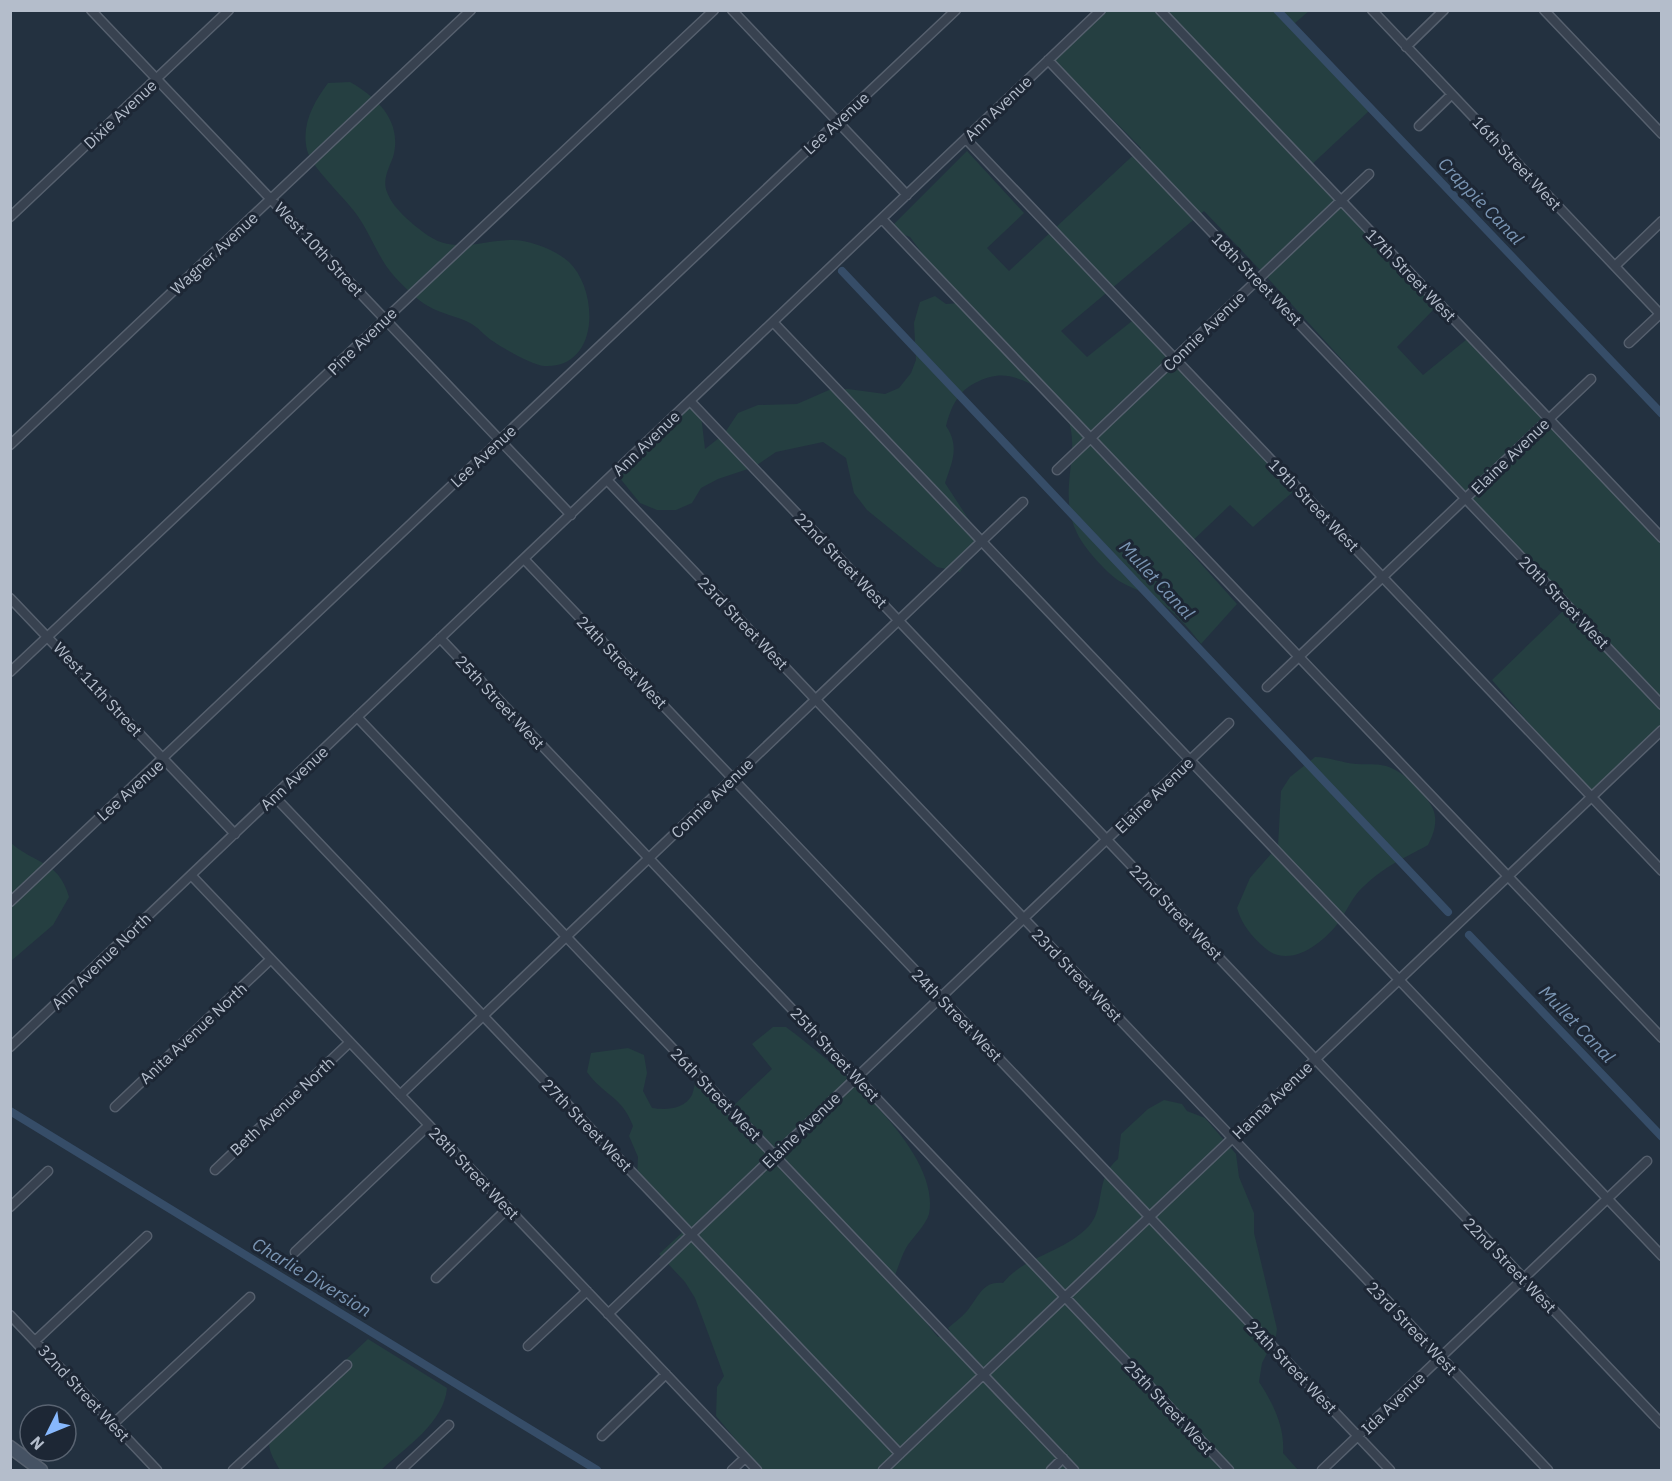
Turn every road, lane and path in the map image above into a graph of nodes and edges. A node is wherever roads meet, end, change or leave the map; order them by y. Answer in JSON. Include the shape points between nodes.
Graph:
{"nodes":[{"id":1,"x":91,"y":10,"type":"edge"},
{"id":2,"x":229,"y":10,"type":"edge"},
{"id":3,"x":471,"y":10,"type":"edge"},
{"id":4,"x":714,"y":10,"type":"edge"},
{"id":5,"x":732,"y":10,"type":"edge"},
{"id":6,"x":956,"y":10,"type":"edge"},
{"id":7,"x":1101,"y":10,"type":"edge"},
{"id":8,"x":1160,"y":10,"type":"edge"},
{"id":9,"x":1372,"y":10,"type":"edge"},
{"id":10,"x":1444,"y":10,"type":"edge"},
{"id":11,"x":1544,"y":10,"type":"edge"},
{"id":12,"x":1406,"y":46,"type":"junction"},
{"id":13,"x":1048,"y":60,"type":"junction"},
{"id":14,"x":157,"y":79,"type":"junction"},
{"id":15,"x":1451,"y":94,"type":"junction"},
{"id":16,"x":838,"y":122,"type":"junction"},
{"id":17,"x":1419,"y":126,"type":"dead end"},
{"id":18,"x":1662,"y":134,"type":"edge"},
{"id":19,"x":966,"y":139,"type":"junction"},
{"id":20,"x":1369,"y":174,"type":"dead end"},
{"id":21,"x":907,"y":195,"type":"junction"},
{"id":22,"x":271,"y":199,"type":"junction"},
{"id":23,"x":1341,"y":201,"type":"junction"},
{"id":24,"x":10,"y":217,"type":"edge"},
{"id":25,"x":882,"y":219,"type":"junction"},
{"id":26,"x":1662,"y":221,"type":"edge"},
{"id":27,"x":1615,"y":266,"type":"junction"},
{"id":28,"x":1257,"y":280,"type":"junction"},
{"id":29,"x":1661,"y":315,"type":"edge"},
{"id":30,"x":385,"y":319,"type":"junction"},
{"id":31,"x":773,"y":322,"type":"junction"},
{"id":32,"x":1629,"y":343,"type":"dead end"},
{"id":33,"x":1174,"y":358,"type":"junction"},
{"id":34,"x":1591,"y":379,"type":"dead end"},
{"id":35,"x":690,"y":400,"type":"junction"},
{"id":36,"x":1548,"y":420,"type":"junction"},
{"id":37,"x":1090,"y":438,"type":"junction"},
{"id":38,"x":500,"y":440,"type":"junction"},
{"id":39,"x":10,"y":445,"type":"edge"},
{"id":40,"x":1057,"y":470,"type":"dead end"},
{"id":41,"x":607,"y":480,"type":"junction"},
{"id":42,"x":1466,"y":499,"type":"junction"},
{"id":43,"x":1023,"y":502,"type":"dead end"},
{"id":44,"x":571,"y":515,"type":"junction"},
{"id":45,"x":1662,"y":538,"type":"edge"},
{"id":46,"x":982,"y":542,"type":"junction"},
{"id":47,"x":524,"y":559,"type":"junction"},
{"id":48,"x":1383,"y":578,"type":"junction"},
{"id":49,"x":10,"y":598,"type":"edge"},
{"id":50,"x":899,"y":620,"type":"junction"},
{"id":51,"x":48,"y":637,"type":"junction"},
{"id":52,"x":440,"y":638,"type":"junction"},
{"id":53,"x":1299,"y":657,"type":"junction"},
{"id":54,"x":10,"y":672,"type":"edge"},
{"id":55,"x":1268,"y":687,"type":"dead end"},
{"id":56,"x":815,"y":700,"type":"junction"},
{"id":57,"x":1662,"y":705,"type":"edge"},
{"id":58,"x":357,"y":717,"type":"junction"},
{"id":59,"x":1229,"y":723,"type":"dead end"},
{"id":60,"x":1662,"y":730,"type":"edge"},
{"id":61,"x":164,"y":759,"type":"junction"},
{"id":62,"x":1190,"y":760,"type":"junction"},
{"id":63,"x":733,"y":778,"type":"junction"},
{"id":64,"x":274,"y":796,"type":"junction"},
{"id":65,"x":1591,"y":797,"type":"junction"},
{"id":66,"x":235,"y":834,"type":"junction"},
{"id":67,"x":1107,"y":840,"type":"junction"},
{"id":68,"x":649,"y":858,"type":"junction"},
{"id":69,"x":1662,"y":872,"type":"edge"},
{"id":70,"x":191,"y":875,"type":"junction"},
{"id":71,"x":1508,"y":877,"type":"junction"},
{"id":72,"x":10,"y":902,"type":"edge"},
{"id":73,"x":1024,"y":919,"type":"junction"},
{"id":74,"x":566,"y":937,"type":"junction"},
{"id":75,"x":271,"y":959,"type":"junction"},
{"id":76,"x":1398,"y":980,"type":"junction"},
{"id":77,"x":941,"y":998,"type":"junction"},
{"id":78,"x":483,"y":1016,"type":"junction"},
{"id":79,"x":1662,"y":1038,"type":"edge"},
{"id":80,"x":350,"y":1042,"type":"junction"},
{"id":81,"x":10,"y":1047,"type":"edge"},
{"id":82,"x":1315,"y":1059,"type":"junction"},
{"id":83,"x":857,"y":1078,"type":"junction"},
{"id":84,"x":400,"y":1095,"type":"junction"},
{"id":85,"x":115,"y":1107,"type":"dead end"},
{"id":86,"x":429,"y":1125,"type":"junction"},
{"id":87,"x":1232,"y":1138,"type":"junction"},
{"id":88,"x":774,"y":1156,"type":"junction"},
{"id":89,"x":1647,"y":1161,"type":"dead end"},
{"id":90,"x":214,"y":1170,"type":"dead end"},
{"id":91,"x":48,"y":1171,"type":"dead end"},
{"id":92,"x":1607,"y":1199,"type":"junction"},
{"id":93,"x":10,"y":1207,"type":"edge"},
{"id":94,"x":508,"y":1208,"type":"junction"},
{"id":95,"x":1150,"y":1217,"type":"junction"},
{"id":96,"x":691,"y":1235,"type":"junction"},
{"id":97,"x":147,"y":1236,"type":"dead end"},
{"id":98,"x":296,"y":1252,"type":"dead end"},
{"id":99,"x":1662,"y":1256,"type":"edge"},
{"id":100,"x":436,"y":1278,"type":"dead end"},
{"id":101,"x":1524,"y":1278,"type":"junction"},
{"id":102,"x":586,"y":1291,"type":"junction"},
{"id":103,"x":250,"y":1297,"type":"dead end"},
{"id":104,"x":1065,"y":1298,"type":"junction"},
{"id":105,"x":608,"y":1314,"type":"junction"},
{"id":106,"x":10,"y":1315,"type":"edge"},
{"id":107,"x":35,"y":1341,"type":"junction"},
{"id":108,"x":528,"y":1346,"type":"dead end"},
{"id":109,"x":1441,"y":1358,"type":"junction"},
{"id":110,"x":347,"y":1365,"type":"dead end"},
{"id":111,"x":666,"y":1374,"type":"junction"},
{"id":112,"x":984,"y":1376,"type":"junction"},
{"id":113,"x":113,"y":1424,"type":"junction"},
{"id":114,"x":1662,"y":1424,"type":"edge"},
{"id":115,"x":449,"y":1425,"type":"dead end"},
{"id":116,"x":602,"y":1436,"type":"dead end"},
{"id":117,"x":1358,"y":1437,"type":"junction"},
{"id":118,"x":10,"y":1447,"type":"edge"},
{"id":119,"x":900,"y":1454,"type":"junction"},
{"id":120,"x":745,"y":1458,"type":"junction"},
{"id":121,"x":1063,"y":1458,"type":"junction"},
{"id":122,"x":41,"y":1470,"type":"edge"},
{"id":123,"x":157,"y":1470,"type":"edge"},
{"id":124,"x":233,"y":1470,"type":"edge"},
{"id":125,"x":401,"y":1470,"type":"edge"},
{"id":126,"x":732,"y":1470,"type":"edge"},
{"id":127,"x":758,"y":1470,"type":"edge"},
{"id":128,"x":883,"y":1470,"type":"edge"},
{"id":129,"x":1051,"y":1470,"type":"edge"},
{"id":130,"x":1074,"y":1470,"type":"edge"},
{"id":131,"x":1229,"y":1470,"type":"edge"},
{"id":132,"x":1322,"y":1470,"type":"edge"},
{"id":133,"x":1390,"y":1470,"type":"edge"},
{"id":134,"x":1548,"y":1470,"type":"edge"}],
"edges":[{"from":1,"to":14,"type":"street","name":"West 10th Street"},
{"from":2,"to":14,"type":"street","name":"Dixie Avenue"},
{"from":3,"to":22,"type":"street","name":"Wagner Avenue"},
{"from":4,"to":30,"type":"street","name":"Pine Avenue"},
{"from":5,"to":16,"type":"street"},
{"from":6,"to":16,"type":"street","name":"Lee Avenue"},
{"from":7,"to":13,"type":"street","name":"Ann Avenue"},
{"from":8,"to":23,"type":"street","name":"17th Street West"},
{"from":9,"to":12,"type":"street","name":"16th Street West"},
{"from":10,"to":12,"type":"street"},
{"from":11,"to":18,"type":"street"},
{"from":12,"to":15,"type":"street","name":"16th Street West"},
{"from":13,"to":19,"type":"street","name":"Ann Avenue"},
{"from":13,"to":28,"type":"street","name":"18th Street West"},
{"from":14,"to":22,"type":"street","name":"West 10th Street"},
{"from":14,"to":24,"type":"street","name":"Dixie Avenue"},
{"from":15,"to":17,"type":"street"},
{"from":15,"to":27,"type":"street","name":"16th Street West"},
{"from":16,"to":21,"type":"street"},
{"from":16,"to":38,"type":"street","name":"Lee Avenue"},
{"from":19,"to":21,"type":"street","name":"Ann Avenue"},
{"from":19,"to":33,"type":"street","name":"19th Street West"},
{"from":20,"to":23,"type":"street","name":"Connie Avenue"},
{"from":21,"to":25,"type":"street","name":"Ann Avenue"},
{"from":22,"to":30,"type":"street","name":"West 10th Street"},
{"from":22,"to":39,"type":"street","name":"Wagner Avenue"},
{"from":23,"to":28,"type":"street","name":"Connie Avenue"},
{"from":23,"to":36,"type":"street","name":"17th Street West"},
{"from":25,"to":31,"type":"street","name":"Ann Avenue"},
{"from":25,"to":37,"type":"street"},
{"from":26,"to":27,"type":"street"},
{"from":27,"to":29,"type":"street","name":"16th Street West"},
{"from":28,"to":33,"type":"street","name":"Connie Avenue"},
{"from":28,"to":42,"type":"street","name":"18th Street West"},
{"from":29,"to":32,"type":"street"},
{"from":30,"to":38,"type":"street","name":"West 10th Street"},
{"from":30,"to":51,"type":"street","name":"Pine Avenue"},
{"from":31,"to":35,"type":"street","name":"Ann Avenue"},
{"from":31,"to":46,"type":"street"},
{"from":33,"to":37,"type":"street","name":"Connie Avenue"},
{"from":33,"to":48,"type":"street","name":"19th Street West"},
{"from":34,"to":36,"type":"street","name":"Elaine Avenue"},
{"from":35,"to":41,"type":"street","name":"Ann Avenue"},
{"from":35,"to":50,"type":"street","name":"22nd Street West"},
{"from":36,"to":42,"type":"street","name":"Elaine Avenue"},
{"from":36,"to":45,"type":"street","name":"17th Street West"},
{"from":37,"to":40,"type":"street","name":"Connie Avenue"},
{"from":37,"to":53,"type":"street"},
{"from":38,"to":44,"type":"street","name":"West 10th Street"},
{"from":38,"to":61,"type":"street","name":"Lee Avenue"},
{"from":41,"to":44,"type":"street","name":"Ann Avenue"},
{"from":41,"to":56,"type":"street","name":"23rd Street West"},
{"from":42,"to":48,"type":"street","name":"Elaine Avenue"},
{"from":42,"to":57,"type":"street","name":"20th Street West"},
{"from":43,"to":46,"type":"street","name":"Connie Avenue"},
{"from":44,"to":47,"type":"street","name":"Ann Avenue"},
{"from":46,"to":50,"type":"street","name":"Connie Avenue"},
{"from":46,"to":62,"type":"street"},
{"from":47,"to":52,"type":"street","name":"Ann Avenue"},
{"from":47,"to":63,"type":"street","name":"24th Street West"},
{"from":48,"to":53,"type":"street","name":"Elaine Avenue"},
{"from":48,"to":65,"type":"street","name":"19th Street West"},
{"from":49,"to":51,"type":"street","name":"West 11th Street"},
{"from":50,"to":56,"type":"street","name":"Connie Avenue"},
{"from":50,"to":67,"type":"street","name":"22nd Street West"},
{"from":51,"to":54,"type":"street","name":"Pine Avenue"},
{"from":51,"to":61,"type":"street","name":"West 11th Street"},
{"from":52,"to":58,"type":"street","name":"Ann Avenue"},
{"from":52,"to":68,"type":"street","name":"25th Street West"},
{"from":53,"to":55,"type":"street","name":"Elaine Avenue"},
{"from":53,"to":71,"type":"street"},
{"from":56,"to":63,"type":"street","name":"Connie Avenue"},
{"from":56,"to":73,"type":"street","name":"23rd Street West"},
{"from":58,"to":64,"type":"street","name":"Ann Avenue"},
{"from":58,"to":74,"type":"street","name":"26th Street West"},
{"from":59,"to":62,"type":"street","name":"Elaine Avenue"},
{"from":60,"to":65,"type":"street","name":"Hanna Avenue"},
{"from":61,"to":66,"type":"street","name":"West 11th Street"},
{"from":61,"to":72,"type":"street","name":"Lee Avenue"},
{"from":62,"to":67,"type":"street","name":"Elaine Avenue"},
{"from":62,"to":76,"type":"street"},
{"from":63,"to":68,"type":"street","name":"Connie Avenue"},
{"from":63,"to":77,"type":"street","name":"24th Street West"},
{"from":64,"to":66,"type":"street","name":"Ann Avenue"},
{"from":64,"to":78,"type":"street","name":"27th Street West"},
{"from":65,"to":69,"type":"street","name":"19th Street West"},
{"from":65,"to":71,"type":"street","name":"Hanna Avenue"},
{"from":66,"to":70,"type":"street","name":"Ann Avenue"},
{"from":67,"to":73,"type":"street","name":"Elaine Avenue"},
{"from":67,"to":82,"type":"street","name":"22nd Street West"},
{"from":68,"to":74,"type":"street","name":"Connie Avenue"},
{"from":68,"to":83,"type":"street","name":"25th Street West"},
{"from":70,"to":75,"type":"street","name":"28th Street West"},
{"from":70,"to":81,"type":"street","name":"Ann Avenue North"},
{"from":71,"to":76,"type":"street","name":"Hanna Avenue"},
{"from":71,"to":79,"type":"street"},
{"from":73,"to":77,"type":"street","name":"Elaine Avenue"},
{"from":73,"to":87,"type":"street","name":"23rd Street West"},
{"from":74,"to":78,"type":"street","name":"Connie Avenue"},
{"from":74,"to":88,"type":"street","name":"26th Street West"},
{"from":75,"to":80,"type":"street","name":"28th Street West"},
{"from":75,"to":85,"type":"street","name":"Anita Avenue North"},
{"from":76,"to":82,"type":"street","name":"Hanna Avenue"},
{"from":76,"to":92,"type":"street"},
{"from":77,"to":83,"type":"street","name":"Elaine Avenue"},
{"from":77,"to":95,"type":"street","name":"24th Street West"},
{"from":78,"to":84,"type":"street","name":"Connie Avenue"},
{"from":78,"to":96,"type":"street","name":"27th Street West"},
{"from":80,"to":84,"type":"street","name":"28th Street West"},
{"from":80,"to":90,"type":"street","name":"Beth Avenue North"},
{"from":82,"to":87,"type":"street","name":"Hanna Avenue"},
{"from":82,"to":101,"type":"street","name":"22nd Street West"},
{"from":83,"to":88,"type":"street","name":"Elaine Avenue"},
{"from":83,"to":104,"type":"street","name":"25th Street West"},
{"from":84,"to":86,"type":"street","name":"28th Street West"},
{"from":86,"to":94,"type":"street","name":"28th Street West"},
{"from":86,"to":98,"type":"street"},
{"from":87,"to":95,"type":"street","name":"Hanna Avenue"},
{"from":87,"to":109,"type":"street","name":"23rd Street West"},
{"from":88,"to":96,"type":"street","name":"Elaine Avenue"},
{"from":88,"to":112,"type":"street","name":"26th Street West"},
{"from":89,"to":92,"type":"street","name":"Ida Avenue"},
{"from":91,"to":93,"type":"street"},
{"from":92,"to":99,"type":"street"},
{"from":92,"to":101,"type":"street","name":"Ida Avenue"},
{"from":94,"to":100,"type":"street"},
{"from":94,"to":102,"type":"street","name":"28th Street West"},
{"from":95,"to":104,"type":"street","name":"Hanna Avenue"},
{"from":95,"to":117,"type":"street","name":"24th Street West"},
{"from":96,"to":105,"type":"street","name":"Elaine Avenue"},
{"from":96,"to":119,"type":"street","name":"27th Street West"},
{"from":97,"to":107,"type":"street"},
{"from":101,"to":109,"type":"street","name":"Ida Avenue"},
{"from":101,"to":114,"type":"street","name":"22nd Street West"},
{"from":102,"to":105,"type":"street","name":"28th Street West"},
{"from":102,"to":108,"type":"street"},
{"from":103,"to":113,"type":"street"},
{"from":104,"to":112,"type":"street","name":"Hanna Avenue"},
{"from":104,"to":131,"type":"street","name":"25th Street West"},
{"from":105,"to":111,"type":"street","name":"28th Street West"},
{"from":106,"to":107,"type":"street","name":"32nd Street West"},
{"from":107,"to":113,"type":"street","name":"32nd Street West"},
{"from":109,"to":117,"type":"street","name":"Ida Avenue"},
{"from":109,"to":134,"type":"street","name":"23rd Street West"},
{"from":110,"to":124,"type":"street"},
{"from":111,"to":116,"type":"street"},
{"from":111,"to":120,"type":"street","name":"28th Street West"},
{"from":112,"to":119,"type":"street","name":"Hanna Avenue"},
{"from":112,"to":121,"type":"street","name":"26th Street West"},
{"from":113,"to":123,"type":"street","name":"32nd Street West"},
{"from":115,"to":125,"type":"street"},
{"from":117,"to":132,"type":"street","name":"Ida Avenue"},
{"from":117,"to":133,"type":"street","name":"24th Street West"},
{"from":118,"to":122,"type":"street"},
{"from":119,"to":128,"type":"street","name":"Hanna Avenue"},
{"from":120,"to":126,"type":"street"},
{"from":120,"to":127,"type":"street","name":"28th Street West"},
{"from":121,"to":129,"type":"street"},
{"from":121,"to":130,"type":"street","name":"26th Street West"}]}
